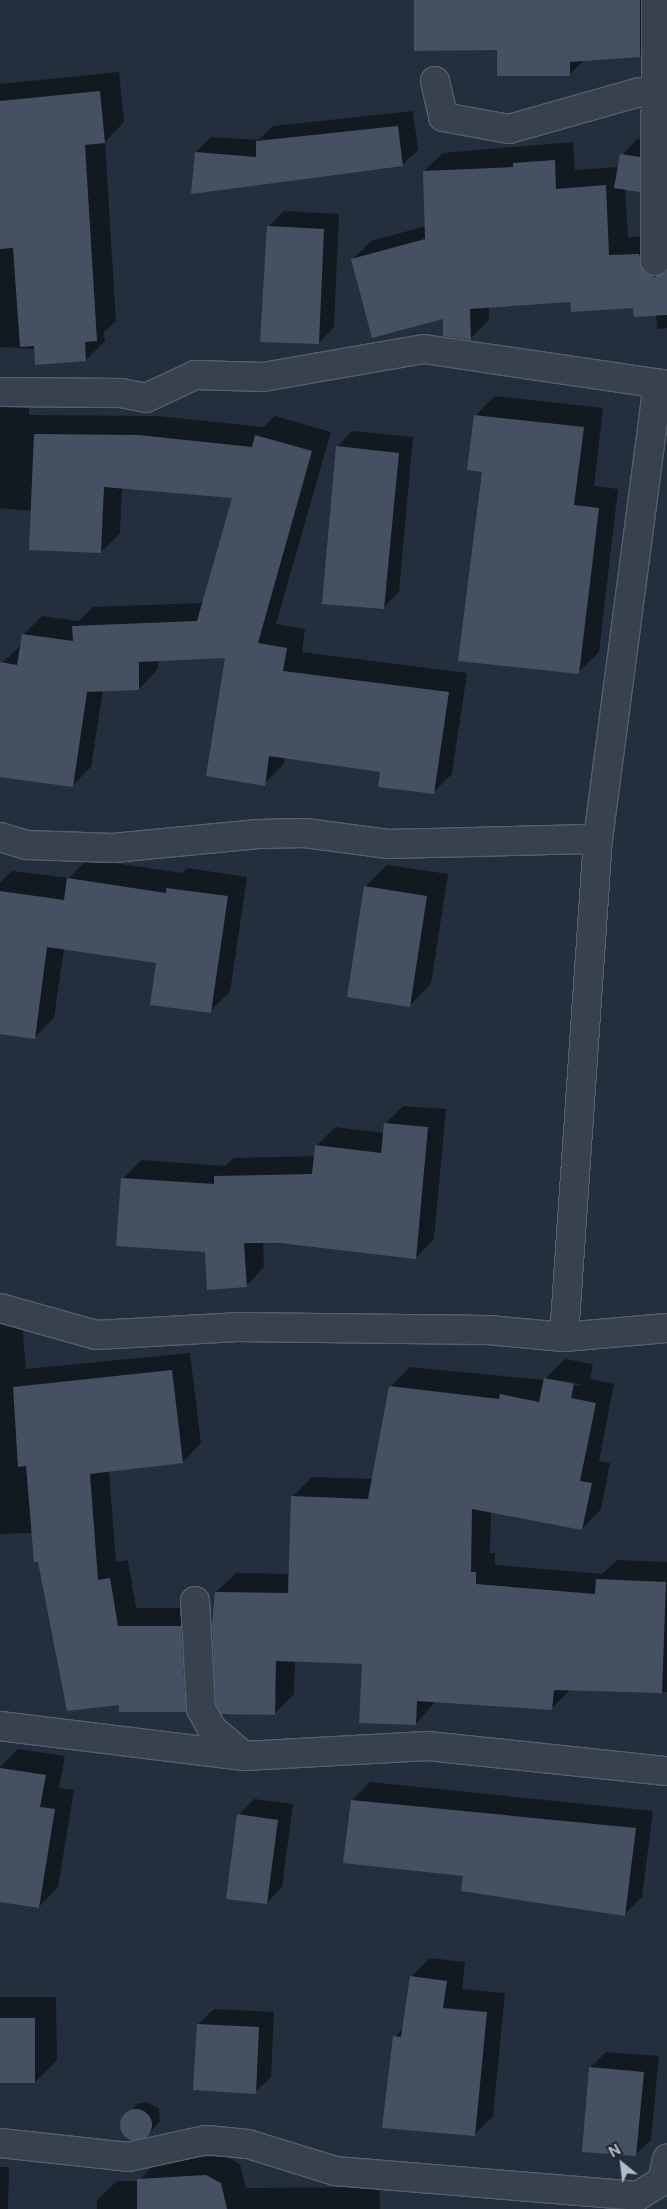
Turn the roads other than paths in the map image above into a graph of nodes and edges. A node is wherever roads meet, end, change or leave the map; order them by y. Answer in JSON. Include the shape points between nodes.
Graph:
{"nodes":[{"id":1,"x":656,"y":0,"type":"edge"},
{"id":2,"x":435,"y":81,"type":"dead end"},
{"id":3,"x":667,"y":92,"type":"edge"},
{"id":4,"x":655,"y":261,"type":"dead end"},
{"id":5,"x":663,"y":385,"type":"edge"},
{"id":6,"x":0,"y":392,"type":"edge"},
{"id":7,"x":0,"y":837,"type":"edge"},
{"id":8,"x":598,"y":839,"type":"junction"},
{"id":9,"x":0,"y":1308,"type":"edge"},
{"id":10,"x":667,"y":1328,"type":"edge"},
{"id":11,"x":564,"y":1337,"type":"junction"},
{"id":12,"x":195,"y":1601,"type":"dead end"},
{"id":13,"x":0,"y":1726,"type":"edge"},
{"id":14,"x":244,"y":1756,"type":"junction"},
{"id":15,"x":667,"y":1771,"type":"edge"},
{"id":16,"x":0,"y":2142,"type":"edge"},
{"id":17,"x":667,"y":2159,"type":"edge"}],
"edges":[{"from":1,"to":4,"type":"street"},
{"from":2,"to":3,"type":"street","via":[[444,117],[509,129],[640,92]]},
{"from":5,"to":6,"type":"street","via":[[521,360],[424,349],[263,377],[195,375],[146,398],[121,393]]},
{"from":5,"to":8,"type":"street"},
{"from":7,"to":8,"type":"street","via":[[27,845],[112,848],[258,834],[305,833],[387,844]]},
{"from":8,"to":11,"type":"street"},
{"from":9,"to":11,"type":"street","via":[[96,1335],[237,1327],[488,1330]]},
{"from":10,"to":11,"type":"street"},
{"from":12,"to":14,"type":"street","via":[[201,1709],[212,1730]]},
{"from":13,"to":14,"type":"street"},
{"from":14,"to":15,"type":"street","via":[[428,1746]]},
{"from":16,"to":17,"type":"street","via":[[128,2157],[206,2140],[248,2144],[335,2171],[638,2196],[662,2181]]}]}
